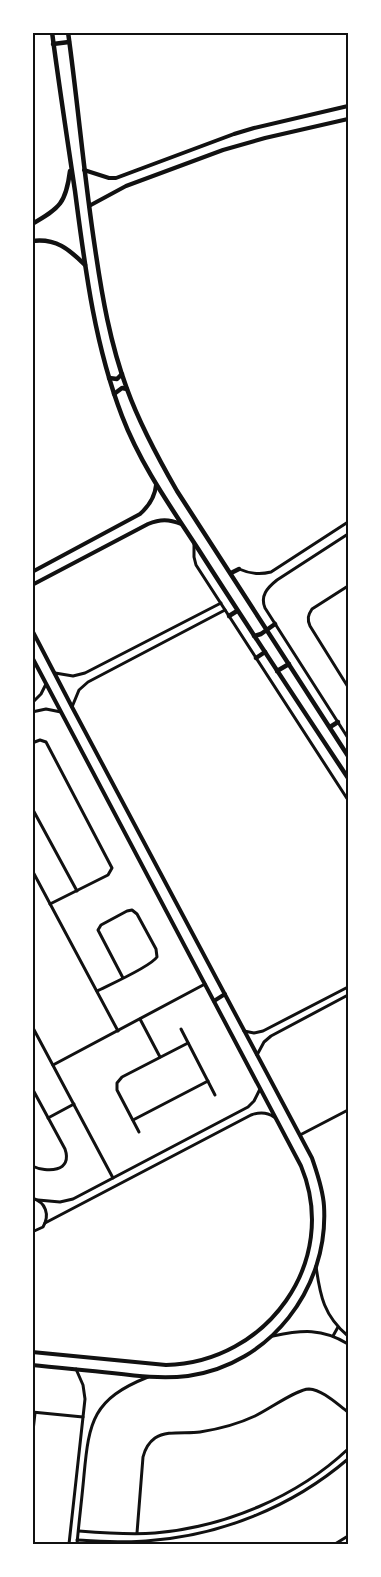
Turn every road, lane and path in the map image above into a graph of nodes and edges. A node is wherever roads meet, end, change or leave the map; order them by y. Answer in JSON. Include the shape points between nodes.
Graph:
{"nodes":[{"id":1,"x":52,"y":32,"type":"edge"},
{"id":2,"x":68,"y":32,"type":"edge"},
{"id":3,"x":69,"y":42,"type":"junction"},
{"id":4,"x":53,"y":44,"type":"junction"},
{"id":5,"x":348,"y":106,"type":"edge"},
{"id":6,"x":348,"y":119,"type":"edge"},
{"id":7,"x":71,"y":164,"type":"junction"},
{"id":8,"x":84,"y":170,"type":"junction"},
{"id":9,"x":89,"y":206,"type":"junction"},
{"id":10,"x":32,"y":224,"type":"edge"},
{"id":11,"x":32,"y":240,"type":"edge"},
{"id":12,"x":85,"y":265,"type":"junction"},
{"id":13,"x":122,"y":374,"type":"junction"},
{"id":14,"x":109,"y":378,"type":"junction"},
{"id":15,"x":127,"y":389,"type":"junction"},
{"id":16,"x":114,"y":394,"type":"junction"},
{"id":17,"x":156,"y":485,"type":"junction"},
{"id":18,"x":348,"y":522,"type":"edge"},
{"id":19,"x":182,"y":524,"type":"junction"},
{"id":20,"x":348,"y":534,"type":"edge"},
{"id":21,"x":194,"y":543,"type":"junction"},
{"id":22,"x":239,"y":568,"type":"joint"},
{"id":23,"x":32,"y":572,"type":"edge"},
{"id":24,"x":231,"y":573,"type":"junction"},
{"id":25,"x":32,"y":584,"type":"edge"},
{"id":26,"x":348,"y":586,"type":"edge"},
{"id":27,"x":220,"y":603,"type":"junction"},
{"id":28,"x":225,"y":610,"type":"junction"},
{"id":29,"x":237,"y":611,"type":"junction"},
{"id":30,"x":229,"y":616,"type":"junction"},
{"id":31,"x":275,"y":624,"type":"junction"},
{"id":32,"x":267,"y":629,"type":"junction"},
{"id":33,"x":32,"y":630,"type":"edge"},
{"id":34,"x":254,"y":636,"type":"junction"},
{"id":35,"x":265,"y":652,"type":"junction"},
{"id":36,"x":32,"y":657,"type":"edge"},
{"id":37,"x":256,"y":658,"type":"junction"},
{"id":38,"x":289,"y":664,"type":"junction"},
{"id":39,"x":277,"y":671,"type":"junction"},
{"id":40,"x":55,"y":673,"type":"junction"},
{"id":41,"x":46,"y":683,"type":"junction"},
{"id":42,"x":348,"y":687,"type":"edge"},
{"id":43,"x":32,"y":702,"type":"edge"},
{"id":44,"x":72,"y":707,"type":"junction"},
{"id":45,"x":32,"y":712,"type":"edge"},
{"id":46,"x":62,"y":712,"type":"junction"},
{"id":47,"x":338,"y":722,"type":"junction"},
{"id":48,"x":330,"y":727,"type":"junction"},
{"id":49,"x":348,"y":738,"type":"edge"},
{"id":50,"x":32,"y":743,"type":"edge"},
{"id":51,"x":348,"y":756,"type":"edge"},
{"id":52,"x":348,"y":778,"type":"edge"},
{"id":53,"x":113,"y":784,"type":"junction"},
{"id":54,"x":102,"y":790,"type":"junction"},
{"id":55,"x":348,"y":800,"type":"edge"},
{"id":56,"x":32,"y":808,"type":"edge"},
{"id":57,"x":32,"y":870,"type":"edge"},
{"id":58,"x":77,"y":891,"type":"junction"},
{"id":59,"x":50,"y":904,"type":"junction"},
{"id":60,"x":123,"y":978,"type":"junction"},
{"id":61,"x":205,"y":984,"type":"junction"},
{"id":62,"x":348,"y":986,"type":"edge"},
{"id":63,"x":97,"y":991,"type":"junction"},
{"id":64,"x":225,"y":994,"type":"junction"},
{"id":65,"x":348,"y":995,"type":"edge"},
{"id":66,"x":214,"y":1001,"type":"junction"},
{"id":67,"x":140,"y":1019,"type":"junction"},
{"id":68,"x":32,"y":1026,"type":"edge"},
{"id":69,"x":181,"y":1029,"type":"dead end"},
{"id":70,"x":244,"y":1030,"type":"junction"},
{"id":71,"x":118,"y":1031,"type":"junction"},
{"id":72,"x":188,"y":1043,"type":"junction"},
{"id":73,"x":257,"y":1054,"type":"junction"},
{"id":74,"x":160,"y":1057,"type":"junction"},
{"id":75,"x":53,"y":1065,"type":"junction"},
{"id":76,"x":208,"y":1081,"type":"junction"},
{"id":77,"x":32,"y":1088,"type":"edge"},
{"id":78,"x":260,"y":1089,"type":"junction"},
{"id":79,"x":215,"y":1095,"type":"dead end"},
{"id":80,"x":74,"y":1104,"type":"junction"},
{"id":81,"x":348,"y":1110,"type":"edge"},
{"id":82,"x":48,"y":1118,"type":"junction"},
{"id":83,"x":276,"y":1118,"type":"junction"},
{"id":84,"x":133,"y":1120,"type":"junction"},
{"id":85,"x":208,"y":1128,"type":"junction"},
{"id":86,"x":139,"y":1132,"type":"dead end"},
{"id":87,"x":211,"y":1135,"type":"junction"},
{"id":88,"x":300,"y":1135,"type":"junction"},
{"id":89,"x":32,"y":1166,"type":"edge"},
{"id":90,"x":113,"y":1178,"type":"junction"},
{"id":91,"x":96,"y":1187,"type":"junction"},
{"id":92,"x":99,"y":1194,"type":"junction"},
{"id":93,"x":32,"y":1198,"type":"edge"},
{"id":94,"x":38,"y":1200,"type":"junction"},
{"id":95,"x":45,"y":1223,"type":"junction"},
{"id":96,"x":311,"y":1227,"type":"junction"},
{"id":97,"x":324,"y":1228,"type":"junction"},
{"id":98,"x":34,"y":1232,"type":"edge"},
{"id":99,"x":33,"y":1238,"type":"edge"},
{"id":100,"x":316,"y":1266,"type":"junction"},
{"id":101,"x":338,"y":1327,"type":"junction"},
{"id":102,"x":273,"y":1336,"type":"junction"},
{"id":103,"x":332,"y":1336,"type":"junction"},
{"id":104,"x":348,"y":1336,"type":"edge"},
{"id":105,"x":348,"y":1344,"type":"edge"},
{"id":106,"x":32,"y":1352,"type":"edge"},
{"id":107,"x":187,"y":1364,"type":"junction"},
{"id":108,"x":32,"y":1365,"type":"edge"},
{"id":109,"x":76,"y":1369,"type":"junction"},
{"id":110,"x":189,"y":1376,"type":"junction"},
{"id":111,"x":148,"y":1377,"type":"junction"},
{"id":112,"x":34,"y":1412,"type":"edge"},
{"id":113,"x":348,"y":1412,"type":"edge"},
{"id":114,"x":83,"y":1417,"type":"junction"},
{"id":115,"x":32,"y":1440,"type":"edge"},
{"id":116,"x":348,"y":1449,"type":"edge"},
{"id":117,"x":348,"y":1459,"type":"edge"},
{"id":118,"x":228,"y":1517,"type":"junction"},
{"id":119,"x":230,"y":1525,"type":"junction"},
{"id":120,"x":79,"y":1531,"type":"junction"},
{"id":121,"x":137,"y":1533,"type":"junction"},
{"id":122,"x":348,"y":1536,"type":"edge"},
{"id":123,"x":77,"y":1542,"type":"edge"},
{"id":124,"x":69,"y":1544,"type":"edge"},
{"id":125,"x":335,"y":1544,"type":"edge"}],
"edges":[{"from":1,"to":4,"type":"main road"},
{"from":2,"to":3,"type":"main road"},
{"from":3,"to":4,"type":"main road"},
{"from":3,"to":8,"type":"main road"},
{"from":4,"to":7,"type":"main road"},
{"from":5,"to":8,"type":"street","via":[[234,134],[116,178]]},
{"from":6,"to":9,"type":"street","via":[[223,150],[126,186]]},
{"from":7,"to":10,"type":"main road","via":[[68,187],[62,201]]},
{"from":7,"to":12,"type":"main road"},
{"from":8,"to":9,"type":"main road"},
{"from":9,"to":13,"type":"main road","via":[[104,310]]},
{"from":11,"to":12,"type":"main road","via":[[59,244]]},
{"from":12,"to":14,"type":"main road"},
{"from":13,"to":14,"type":"main road"},
{"from":13,"to":15,"type":"main road"},
{"from":14,"to":16,"type":"main road"},
{"from":15,"to":16,"type":"main road","via":[[122,388]]},
{"from":15,"to":24,"type":"main road","via":[[156,456]]},
{"from":16,"to":17,"type":"main road"},
{"from":17,"to":19,"type":"main road"},
{"from":17,"to":23,"type":"street","via":[[150,504],[140,514]]},
{"from":18,"to":22,"type":"street","via":[[271,572],[258,574]]},
{"from":19,"to":21,"type":"main road"},
{"from":19,"to":25,"type":"street","via":[[154,521]]},
{"from":20,"to":31,"type":"street","via":[[272,584],[263,600]]},
{"from":21,"to":27,"type":"street","via":[[195,562]]},
{"from":21,"to":29,"type":"main road"},
{"from":22,"to":24,"type":"main road"},
{"from":24,"to":32,"type":"main road"},
{"from":26,"to":42,"type":"street","via":[[312,609],[308,620]]},
{"from":27,"to":28,"type":"street"},
{"from":27,"to":40,"type":"street","via":[[85,673],[73,676]]},
{"from":28,"to":30,"type":"street"},
{"from":28,"to":44,"type":"street","via":[[88,682],[79,690]]},
{"from":29,"to":30,"type":"main road"},
{"from":29,"to":34,"type":"main road"},
{"from":30,"to":37,"type":"street"},
{"from":31,"to":32,"type":"main road"},
{"from":31,"to":47,"type":"street"},
{"from":32,"to":34,"type":"main road"},
{"from":32,"to":38,"type":"main road"},
{"from":33,"to":40,"type":"street"},
{"from":34,"to":35,"type":"main road"},
{"from":35,"to":37,"type":"main road"},
{"from":35,"to":39,"type":"main road"},
{"from":36,"to":41,"type":"street"},
{"from":37,"to":55,"type":"street"},
{"from":38,"to":39,"type":"main road"},
{"from":38,"to":48,"type":"main road"},
{"from":39,"to":52,"type":"main road"},
{"from":40,"to":44,"type":"street"},
{"from":41,"to":43,"type":"street"},
{"from":41,"to":46,"type":"street"},
{"from":44,"to":53,"type":"street"},
{"from":45,"to":46,"type":"street","via":[[46,709]]},
{"from":46,"to":54,"type":"street"},
{"from":47,"to":48,"type":"main road"},
{"from":47,"to":49,"type":"street"},
{"from":48,"to":51,"type":"main road"},
{"from":50,"to":58,"type":"street","via":[[46,742],[112,866],[108,875]]},
{"from":53,"to":54,"type":"street"},
{"from":53,"to":64,"type":"street"},
{"from":54,"to":61,"type":"street"},
{"from":56,"to":58,"type":"street"},
{"from":57,"to":59,"type":"street"},
{"from":58,"to":59,"type":"street"},
{"from":59,"to":63,"type":"street"},
{"from":60,"to":60,"type":"street","via":[[153,962],[157,954],[132,910],[98,930]]},
{"from":60,"to":63,"type":"street"},
{"from":61,"to":66,"type":"street"},
{"from":61,"to":67,"type":"street"},
{"from":62,"to":70,"type":"street","via":[[263,1031]]},
{"from":63,"to":71,"type":"street"},
{"from":64,"to":66,"type":"street"},
{"from":64,"to":70,"type":"street"},
{"from":65,"to":73,"type":"street","via":[[267,1039]]},
{"from":66,"to":78,"type":"street"},
{"from":67,"to":71,"type":"street"},
{"from":67,"to":74,"type":"street"},
{"from":68,"to":75,"type":"street"},
{"from":69,"to":72,"type":"street"},
{"from":70,"to":73,"type":"street"},
{"from":71,"to":75,"type":"street"},
{"from":72,"to":74,"type":"street"},
{"from":72,"to":76,"type":"street"},
{"from":73,"to":88,"type":"street"},
{"from":74,"to":84,"type":"street","via":[[116,1083],[116,1090]]},
{"from":75,"to":80,"type":"street"},
{"from":76,"to":79,"type":"street"},
{"from":76,"to":84,"type":"street"},
{"from":77,"to":82,"type":"street"},
{"from":78,"to":83,"type":"street"},
{"from":78,"to":85,"type":"street","via":[[248,1107]]},
{"from":80,"to":82,"type":"street"},
{"from":80,"to":90,"type":"street"},
{"from":81,"to":88,"type":"street"},
{"from":82,"to":89,"type":"street","via":[[67,1159],[52,1170]]},
{"from":83,"to":87,"type":"street","via":[[265,1113],[254,1114]]},
{"from":83,"to":96,"type":"street","via":[[305,1176],[312,1206]]},
{"from":84,"to":86,"type":"street"},
{"from":85,"to":87,"type":"street"},
{"from":85,"to":90,"type":"street"},
{"from":87,"to":92,"type":"street"},
{"from":88,"to":97,"type":"street","via":[[312,1158],[321,1187]]},
{"from":90,"to":91,"type":"street"},
{"from":91,"to":92,"type":"street"},
{"from":91,"to":94,"type":"street","via":[[73,1199]]},
{"from":92,"to":95,"type":"street"},
{"from":93,"to":94,"type":"street"},
{"from":94,"to":95,"type":"street","via":[[45,1206]]},
{"from":95,"to":98,"type":"street"},
{"from":96,"to":97,"type":"street"},
{"from":96,"to":107,"type":"street","via":[[303,1269],[290,1295],[273,1317],[252,1337],[234,1348]]},
{"from":97,"to":100,"type":"street"},
{"from":98,"to":99,"type":"street"},
{"from":100,"to":101,"type":"street","via":[[321,1299]]},
{"from":100,"to":102,"type":"street","via":[[299,1304]]},
{"from":101,"to":103,"type":"street"},
{"from":101,"to":104,"type":"street"},
{"from":102,"to":103,"type":"street","via":[[308,1331]]},
{"from":102,"to":110,"type":"street","via":[[231,1364]]},
{"from":103,"to":105,"type":"street"},
{"from":106,"to":107,"type":"street","via":[[150,1364]]},
{"from":107,"to":110,"type":"street"},
{"from":108,"to":109,"type":"street"},
{"from":109,"to":111,"type":"street"},
{"from":109,"to":114,"type":"street","via":[[85,1392]]},
{"from":110,"to":111,"type":"street"},
{"from":111,"to":120,"type":"street","via":[[116,1393],[93,1422],[87,1441]]},
{"from":112,"to":114,"type":"street"},
{"from":112,"to":115,"type":"street"},
{"from":113,"to":121,"type":"street","via":[[317,1391],[303,1390],[234,1424],[155,1438],[143,1457]]},
{"from":114,"to":124,"type":"street"},
{"from":116,"to":118,"type":"street","via":[[289,1492]]},
{"from":117,"to":119,"type":"street","via":[[313,1486],[285,1502]]},
{"from":118,"to":119,"type":"street"},
{"from":118,"to":121,"type":"street","via":[[190,1528]]},
{"from":119,"to":123,"type":"street","via":[[159,1540]]},
{"from":120,"to":121,"type":"street"},
{"from":120,"to":123,"type":"street"},
{"from":122,"to":125,"type":"street"}]}
